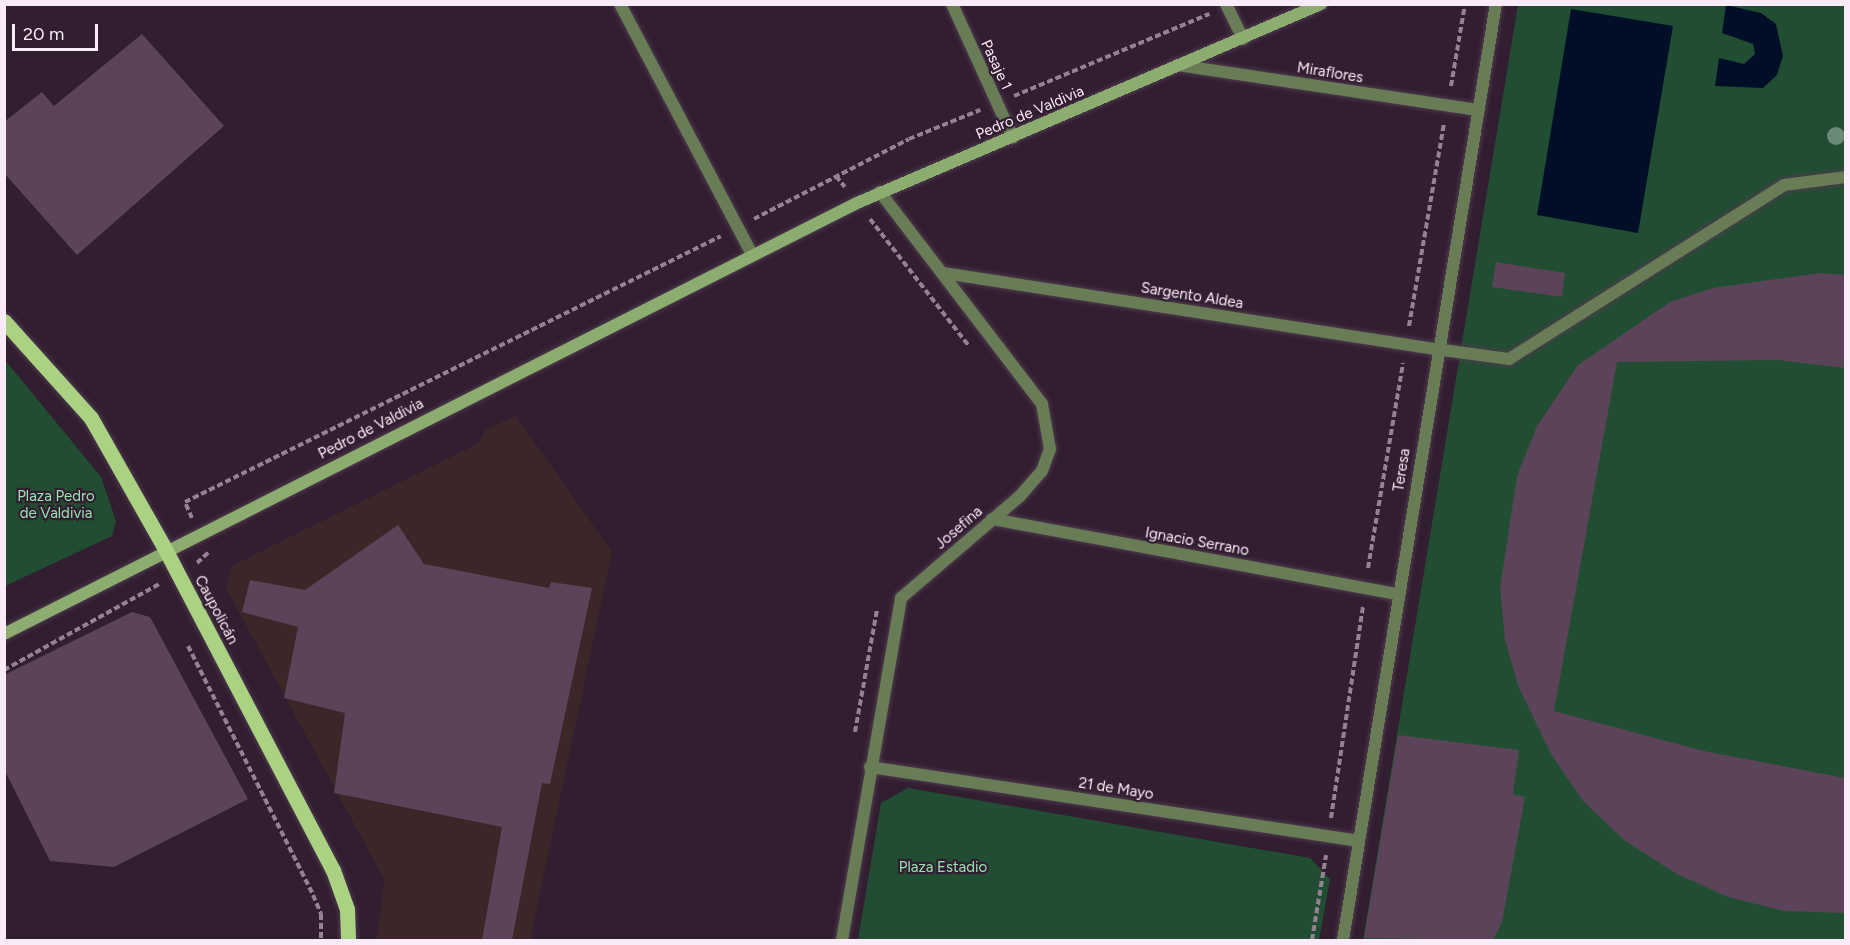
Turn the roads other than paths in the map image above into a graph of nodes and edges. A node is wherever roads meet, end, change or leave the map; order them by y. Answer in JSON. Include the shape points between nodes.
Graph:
{"nodes":[{"id":1,"x":620,"y":4,"type":"edge"},
{"id":2,"x":952,"y":4,"type":"edge"},
{"id":3,"x":1226,"y":4,"type":"edge"},
{"id":4,"x":1321,"y":4,"type":"edge"},
{"id":5,"x":1496,"y":4,"type":"edge"},
{"id":6,"x":1243,"y":39,"type":"junction"},
{"id":7,"x":1178,"y":65,"type":"junction"},
{"id":8,"x":1479,"y":111,"type":"junction"},
{"id":9,"x":1013,"y":138,"type":"junction"},
{"id":10,"x":1845,"y":177,"type":"edge"},
{"id":11,"x":880,"y":192,"type":"junction"},
{"id":12,"x":752,"y":254,"type":"junction"},
{"id":13,"x":944,"y":273,"type":"junction"},
{"id":14,"x":4,"y":321,"type":"edge"},
{"id":15,"x":1436,"y":349,"type":"junction"},
{"id":16,"x":992,"y":519,"type":"junction"},
{"id":17,"x":165,"y":549,"type":"junction"},
{"id":18,"x":1398,"y":594,"type":"junction"},
{"id":19,"x":4,"y":634,"type":"edge"},
{"id":20,"x":870,"y":767,"type":"junction"},
{"id":21,"x":1358,"y":842,"type":"junction"},
{"id":22,"x":348,"y":940,"type":"edge"},
{"id":23,"x":842,"y":940,"type":"edge"},
{"id":24,"x":1343,"y":940,"type":"edge"}],
"edges":[{"from":1,"to":12,"type":"street"},
{"from":2,"to":9,"type":"street","name":"Pasaje 1"},
{"from":3,"to":6,"type":"street"},
{"from":4,"to":6,"type":"street","name":"Pedro de Valdivia"},
{"from":5,"to":8,"type":"street","name":"Teresa"},
{"from":6,"to":7,"type":"street","name":"Pedro de Valdivia"},
{"from":7,"to":8,"type":"street","name":"Miraflores"},
{"from":7,"to":9,"type":"street","name":"Pedro de Valdivia"},
{"from":8,"to":15,"type":"street","name":"Teresa"},
{"from":9,"to":11,"type":"street","name":"Pedro de Valdivia"},
{"from":10,"to":15,"type":"street","name":"Sargento Aldea","via":[[1784,185],[1509,358]]},
{"from":11,"to":12,"type":"street","name":"Pedro de Valdivia"},
{"from":11,"to":13,"type":"street","name":"Josefina"},
{"from":12,"to":17,"type":"street","name":"Pedro de Valdivia"},
{"from":13,"to":15,"type":"street","name":"Sargento Aldea"},
{"from":13,"to":16,"type":"street","name":"Josefina","via":[[1021,371],[1042,404],[1048,426],[1050,449],[1042,471]]},
{"from":14,"to":17,"type":"main road","name":"Caupolicán","via":[[91,418]]},
{"from":15,"to":18,"type":"street","name":"Teresa"},
{"from":16,"to":18,"type":"street","name":"Ignacio Serrano"},
{"from":16,"to":20,"type":"street","name":"Josefina","via":[[901,598]]},
{"from":17,"to":19,"type":"street","name":"Pedro de Valdivia"},
{"from":17,"to":22,"type":"main road","name":"Caupolicán","via":[[333,870],[346,909]]},
{"from":18,"to":21,"type":"street","name":"Teresa"},
{"from":20,"to":21,"type":"street","name":"21 de Mayo"},
{"from":20,"to":23,"type":"street","name":"Josefina"},
{"from":21,"to":24,"type":"street","name":"Teresa"}]}
